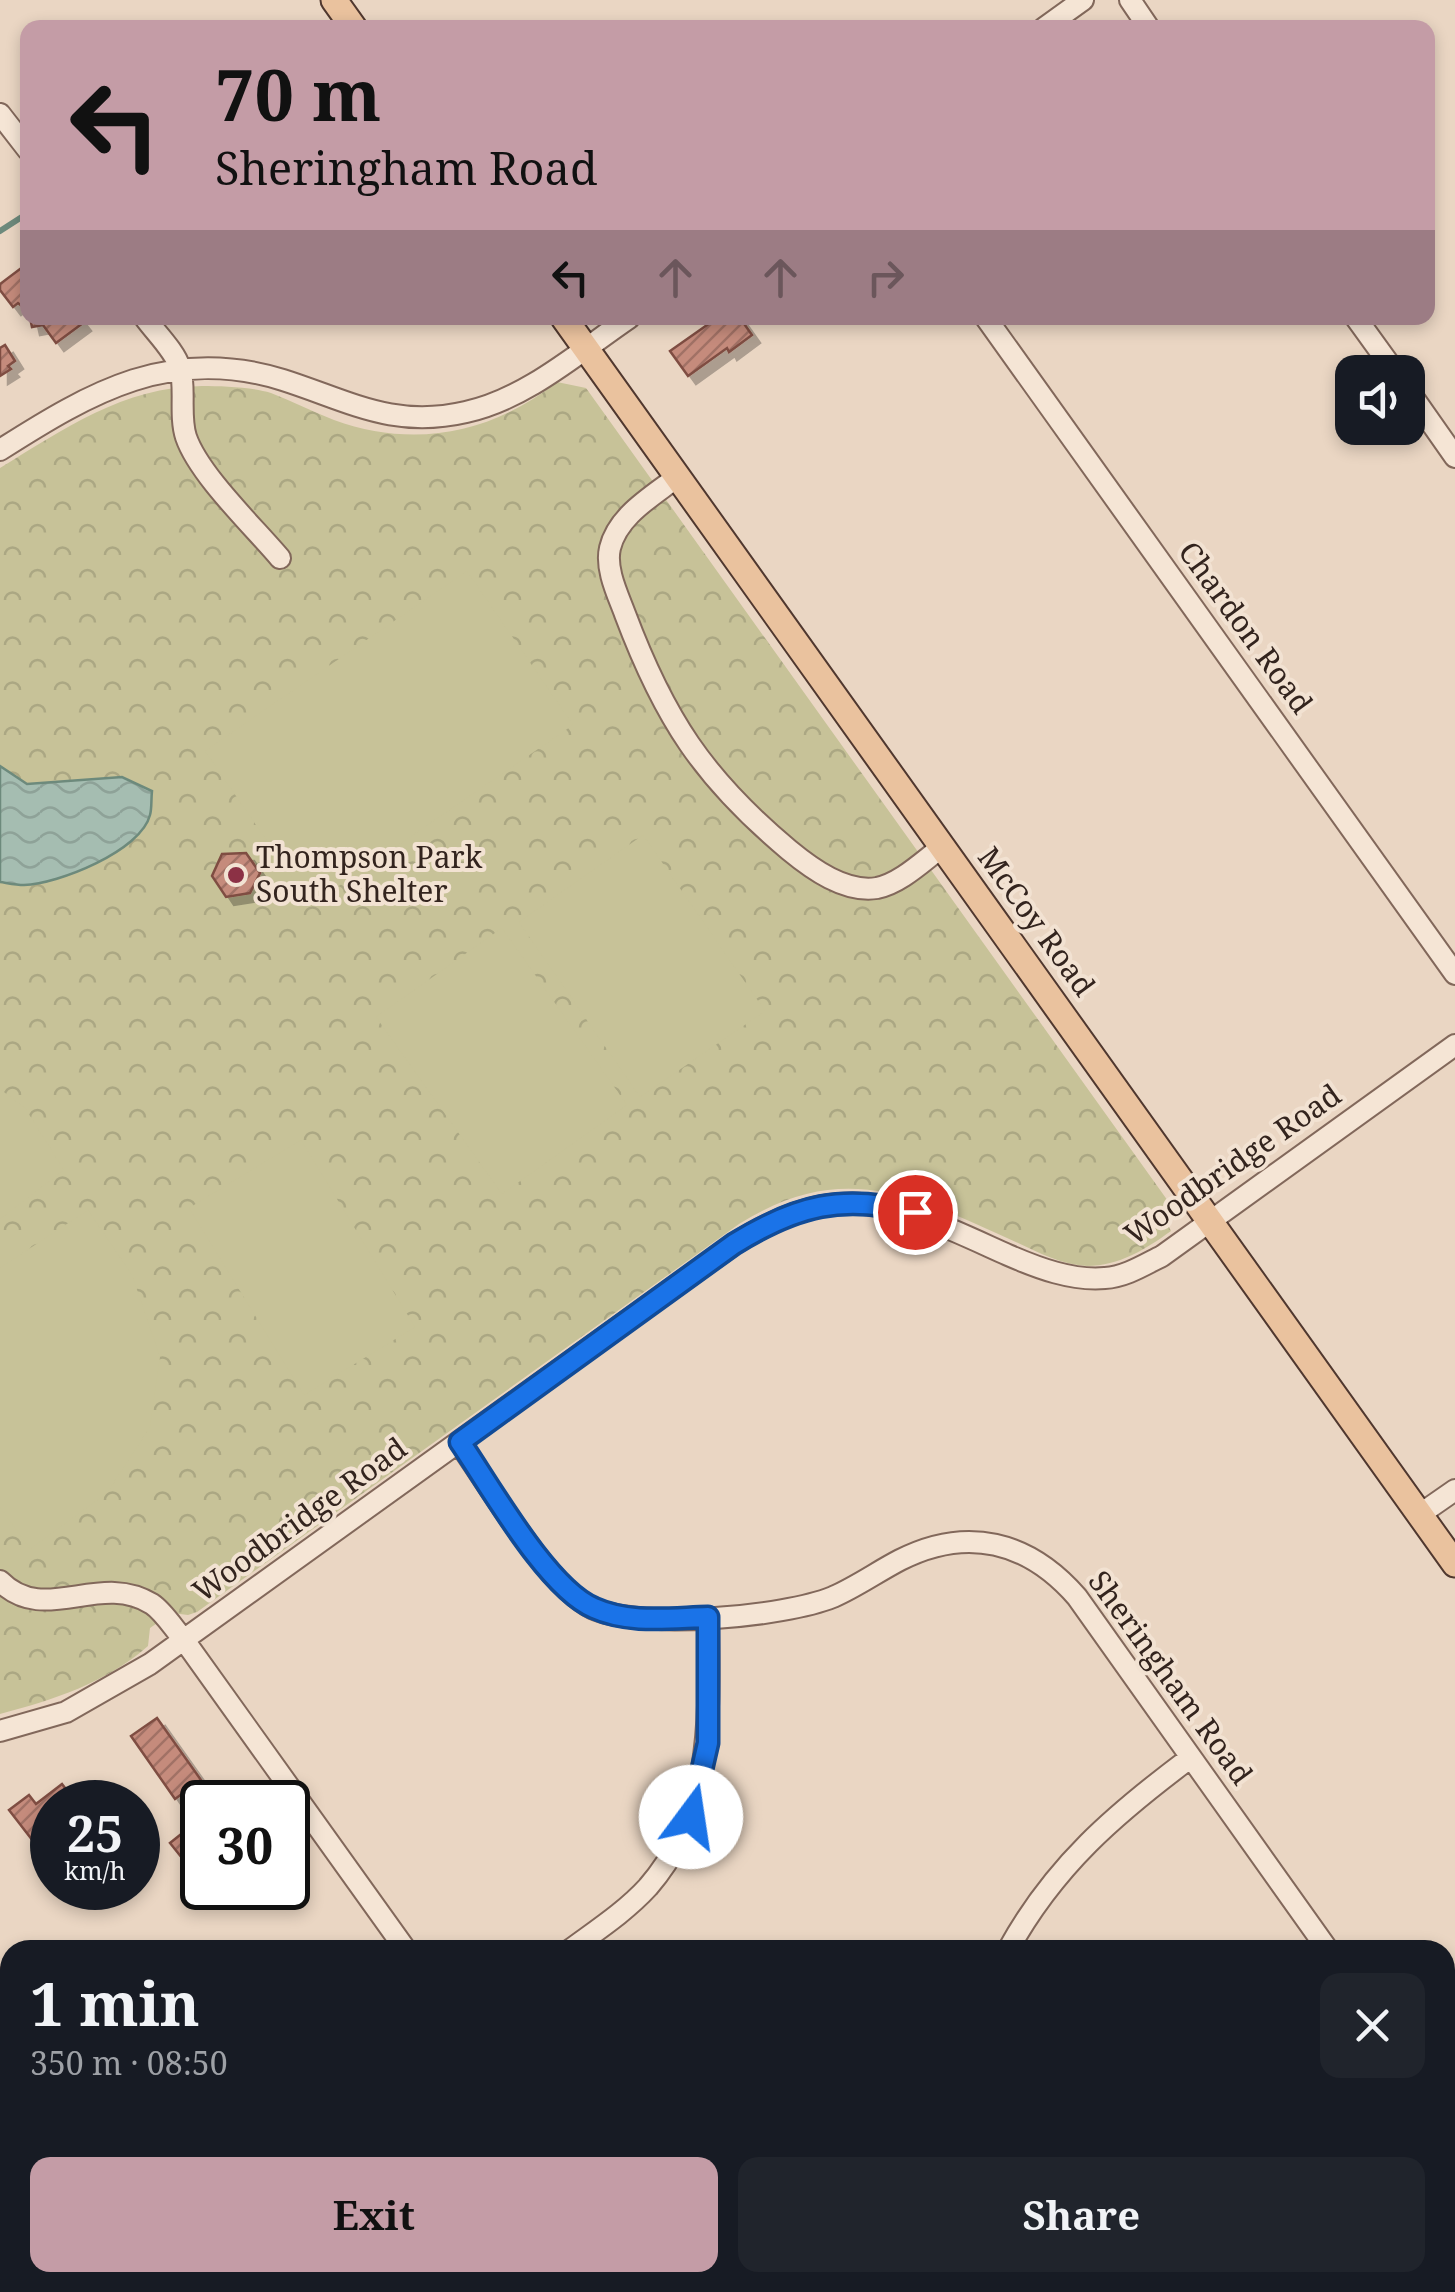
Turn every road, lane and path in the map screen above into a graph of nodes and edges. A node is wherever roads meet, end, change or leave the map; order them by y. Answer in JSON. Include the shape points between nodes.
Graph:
{"nodes":[{"id":1,"x":1084,"y":0,"type":"edge"},
{"id":2,"x":1055,"y":20,"type":"edge"},
{"id":3,"x":0,"y":114,"type":"edge"},
{"id":4,"x":20,"y":140,"type":"edge"},
{"id":5,"x":150,"y":325,"type":"edge"},
{"id":6,"x":569,"y":325,"type":"edge"},
{"id":7,"x":618,"y":325,"type":"edge"},
{"id":8,"x":991,"y":325,"type":"edge"},
{"id":9,"x":1361,"y":325,"type":"edge"},
{"id":10,"x":586,"y":348,"type":"junction"},
{"id":11,"x":1383,"y":355,"type":"edge"},
{"id":12,"x":180,"y":368,"type":"junction"},
{"id":13,"x":1425,"y":414,"type":"edge"},
{"id":14,"x":0,"y":450,"type":"edge"},
{"id":15,"x":1455,"y":457,"type":"edge"},
{"id":16,"x":678,"y":477,"type":"junction"},
{"id":17,"x":280,"y":558,"type":"dead end"},
{"id":18,"x":942,"y":847,"type":"junction"},
{"id":19,"x":1455,"y":974,"type":"edge"},
{"id":20,"x":1455,"y":1045,"type":"edge"},
{"id":21,"x":1209,"y":1221,"type":"junction"},
{"id":22,"x":460,"y":1442,"type":"junction"},
{"id":23,"x":1455,"y":1490,"type":"edge"},
{"id":24,"x":1419,"y":1514,"type":"junction"},
{"id":25,"x":1455,"y":1564,"type":"edge"},
{"id":26,"x":0,"y":1581,"type":"edge"},
{"id":27,"x":708,"y":1617,"type":"junction"},
{"id":28,"x":184,"y":1640,"type":"junction"},
{"id":29,"x":0,"y":1731,"type":"edge"},
{"id":30,"x":1190,"y":1758,"type":"junction"},
{"id":31,"x":399,"y":1940,"type":"edge"},
{"id":32,"x":584,"y":1940,"type":"edge"},
{"id":33,"x":1014,"y":1940,"type":"edge"},
{"id":34,"x":1321,"y":1940,"type":"edge"}],
"edges":[{"from":1,"to":2,"type":"street"},
{"from":3,"to":4,"type":"street"},
{"from":5,"to":12,"type":"street"},
{"from":6,"to":10,"type":"main road","name":"McCoy Road"},
{"from":7,"to":10,"type":"street"},
{"from":8,"to":19,"type":"street","name":"Chardon Road"},
{"from":9,"to":11,"type":"street"},
{"from":10,"to":12,"type":"street","via":[[502,400],[426,418],[389,417],[261,374]]},
{"from":10,"to":16,"type":"main road","name":"McCoy Road"},
{"from":12,"to":14,"type":"street","via":[[92,395]]},
{"from":12,"to":17,"type":"street","via":[[186,438],[235,510]]},
{"from":13,"to":15,"type":"street"},
{"from":16,"to":18,"type":"main road","name":"McCoy Road"},
{"from":16,"to":18,"type":"street","via":[[634,510],[609,556],[647,669],[698,760],[734,802],[810,868],[844,884],[876,888]]},
{"from":18,"to":21,"type":"main road","name":"McCoy Road"},
{"from":20,"to":21,"type":"street","name":"Woodbridge Road"},
{"from":21,"to":22,"type":"street","name":"Woodbridge Road","via":[[1132,1272],[1089,1278],[1050,1272],[915,1212],[841,1202],[806,1208],[734,1244]]},
{"from":21,"to":24,"type":"main road","name":"McCoy Road"},
{"from":22,"to":27,"type":"street","name":"Sheringham Road","via":[[540,1559],[592,1608],[624,1617]]},
{"from":22,"to":28,"type":"street","name":"Woodbridge Road"},
{"from":23,"to":24,"type":"street"},
{"from":24,"to":25,"type":"main road","name":"McCoy Road"},
{"from":26,"to":28,"type":"street","via":[[23,1598],[45,1602],[98,1591],[137,1598],[153,1604]]},
{"from":27,"to":30,"type":"street","name":"Sheringham Road","via":[[834,1597],[932,1548],[965,1541],[1016,1550],[1060,1576]]},
{"from":27,"to":32,"type":"street","via":[[708,1743],[691,1817],[649,1885]]},
{"from":28,"to":29,"type":"street","name":"Woodbridge Road","via":[[66,1712]]},
{"from":28,"to":31,"type":"street"},
{"from":30,"to":33,"type":"street","via":[[1088,1840]]},
{"from":30,"to":34,"type":"street","name":"Sheringham Road"}]}
